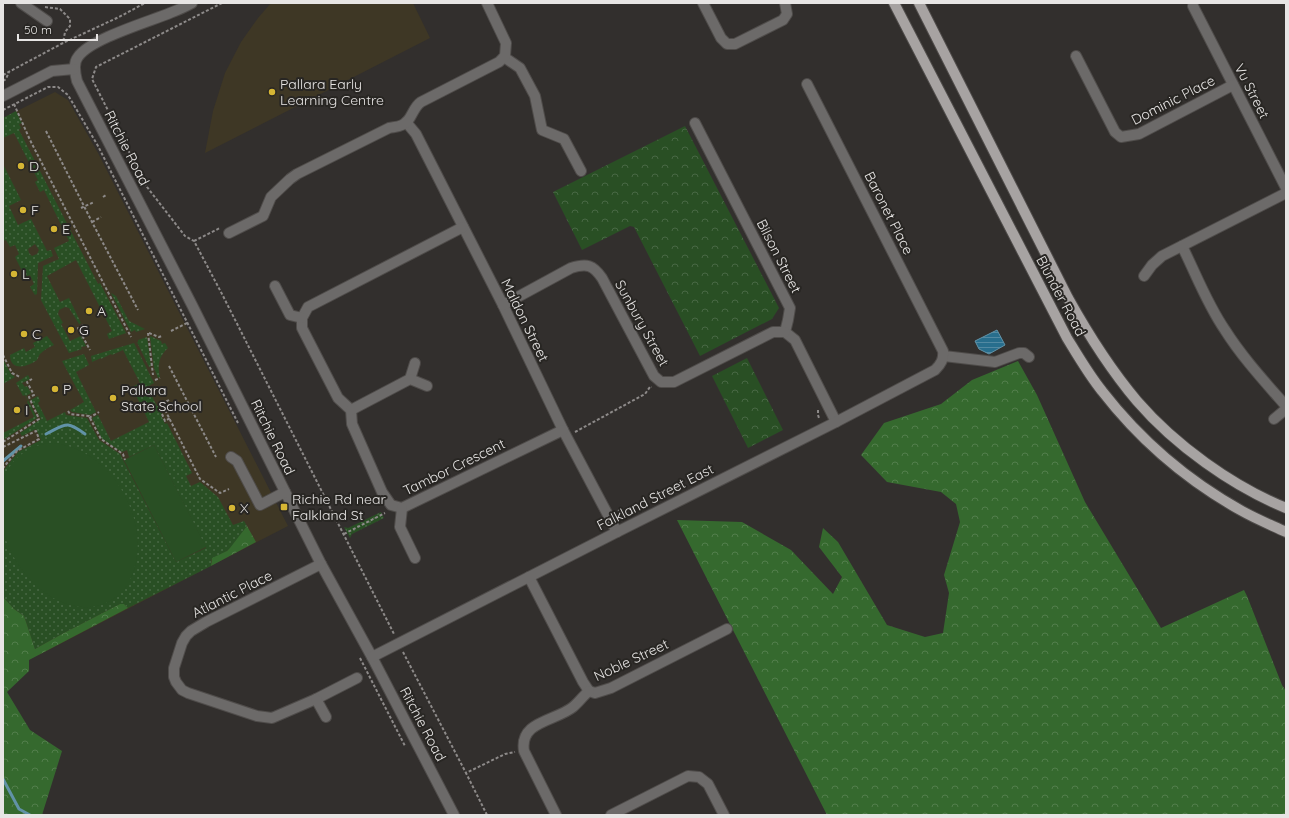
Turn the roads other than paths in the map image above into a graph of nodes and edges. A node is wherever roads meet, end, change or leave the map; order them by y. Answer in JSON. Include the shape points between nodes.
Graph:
{"nodes":[{"id":1,"x":21,"y":3,"type":"edge"},
{"id":2,"x":192,"y":3,"type":"edge"},
{"id":3,"x":487,"y":3,"type":"edge"},
{"id":4,"x":703,"y":3,"type":"edge"},
{"id":5,"x":785,"y":3,"type":"edge"},
{"id":6,"x":894,"y":3,"type":"edge"},
{"id":7,"x":919,"y":3,"type":"edge"},
{"id":8,"x":1193,"y":6,"type":"dead end"},
{"id":9,"x":47,"y":21,"type":"dead end"},
{"id":10,"x":1076,"y":56,"type":"dead end"},
{"id":11,"x":504,"y":57,"type":"junction"},
{"id":12,"x":74,"y":69,"type":"junction"},
{"id":13,"x":807,"y":84,"type":"dead end"},
{"id":14,"x":1233,"y":85,"type":"junction"},
{"id":15,"x":3,"y":96,"type":"edge"},
{"id":16,"x":406,"y":122,"type":"junction"},
{"id":17,"x":695,"y":123,"type":"dead end"},
{"id":18,"x":581,"y":171,"type":"dead end"},
{"id":19,"x":1286,"y":188,"type":"edge"},
{"id":20,"x":1286,"y":193,"type":"edge"},
{"id":21,"x":463,"y":227,"type":"junction"},
{"id":22,"x":229,"y":233,"type":"road end"},
{"id":23,"x":1182,"y":246,"type":"junction"},
{"id":24,"x":1144,"y":276,"type":"dead end"},
{"id":25,"x":275,"y":286,"type":"dead end"},
{"id":26,"x":503,"y":304,"type":"junction"},
{"id":27,"x":302,"y":318,"type":"junction"},
{"id":28,"x":785,"y":332,"type":"junction"},
{"id":29,"x":944,"y":356,"type":"junction"},
{"id":30,"x":1029,"y":357,"type":"dead end"},
{"id":31,"x":415,"y":363,"type":"dead end"},
{"id":32,"x":410,"y":379,"type":"junction"},
{"id":33,"x":427,"y":386,"type":"dead end"},
{"id":34,"x":1286,"y":407,"type":"edge"},
{"id":35,"x":351,"y":410,"type":"junction"},
{"id":36,"x":1274,"y":419,"type":"dead end"},
{"id":37,"x":836,"y":422,"type":"junction"},
{"id":38,"x":568,"y":431,"type":"junction"},
{"id":39,"x":231,"y":457,"type":"dead end"},
{"id":40,"x":285,"y":492,"type":"junction"},
{"id":41,"x":402,"y":508,"type":"junction"},
{"id":42,"x":1286,"y":508,"type":"edge"},
{"id":43,"x":617,"y":532,"type":"junction"},
{"id":44,"x":1286,"y":532,"type":"edge"},
{"id":45,"x":414,"y":558,"type":"dead end"},
{"id":46,"x":321,"y":564,"type":"junction"},
{"id":47,"x":529,"y":577,"type":"junction"},
{"id":48,"x":727,"y":629,"type":"dead end"},
{"id":49,"x":372,"y":657,"type":"junction"},
{"id":50,"x":357,"y":678,"type":"dead end"},
{"id":51,"x":589,"y":691,"type":"junction"},
{"id":52,"x":316,"y":699,"type":"junction"},
{"id":53,"x":326,"y":717,"type":"dead end"},
{"id":54,"x":454,"y":815,"type":"edge"},
{"id":55,"x":556,"y":815,"type":"edge"},
{"id":56,"x":610,"y":815,"type":"edge"},
{"id":57,"x":724,"y":815,"type":"edge"}],
"edges":[{"from":1,"to":9,"type":"street"},
{"from":2,"to":12,"type":"street","via":[[108,37],[84,50],[77,58]]},
{"from":3,"to":11,"type":"street","via":[[506,40]]},
{"from":4,"to":5,"type":"street","via":[[721,38],[727,44],[735,44],[783,20],[787,14]]},
{"from":6,"to":44,"type":"main road","name":"Blunder Road","via":[[1067,338],[1102,391],[1153,447],[1188,476],[1242,511]]},
{"from":7,"to":42,"type":"main road","name":"Blunder Road","via":[[1068,298],[1089,335],[1122,382],[1168,432],[1202,460],[1236,483]]},
{"from":8,"to":14,"type":"street","name":"Vu Street"},
{"from":10,"to":14,"type":"street","name":"Dominic Place","via":[[1115,132],[1121,137],[1139,134]]},
{"from":11,"to":16,"type":"street","via":[[499,62],[420,102]]},
{"from":11,"to":18,"type":"street","via":[[520,68],[524,75],[534,96],[542,130],[564,139]]},
{"from":12,"to":15,"type":"street","via":[[52,71]]},
{"from":12,"to":40,"type":"street","name":"Ritchie Road","via":[[76,81]]},
{"from":13,"to":29,"type":"street","name":"Baronet Place"},
{"from":14,"to":19,"type":"street","name":"Vu Street"},
{"from":16,"to":21,"type":"street","name":"Maldon Street","via":[[416,134]]},
{"from":16,"to":22,"type":"street","via":[[297,174],[271,197],[263,216]]},
{"from":17,"to":28,"type":"street","name":"Bilson Street","via":[[790,308]]},
{"from":20,"to":23,"type":"street"},
{"from":21,"to":26,"type":"street","name":"Maldon Street"},
{"from":21,"to":27,"type":"street","via":[[308,307]]},
{"from":23,"to":24,"type":"street","via":[[1162,256]]},
{"from":23,"to":34,"type":"street","via":[[1224,330]]},
{"from":25,"to":27,"type":"street","via":[[290,315]]},
{"from":26,"to":28,"type":"street","name":"Sunbury Street","via":[[572,268],[588,266],[596,270],[602,278],[654,376],[661,382],[674,382],[773,332]]},
{"from":26,"to":38,"type":"street","name":"Maldon Street"},
{"from":27,"to":35,"type":"street","via":[[302,328],[338,398]]},
{"from":28,"to":37,"type":"street","via":[[795,340]]},
{"from":29,"to":30,"type":"street","via":[[995,362],[1020,353]]},
{"from":29,"to":37,"type":"street","name":"Falkland Street East","via":[[936,370]]},
{"from":31,"to":32,"type":"street"},
{"from":32,"to":33,"type":"street"},
{"from":32,"to":35,"type":"street"},
{"from":34,"to":36,"type":"street"},
{"from":35,"to":41,"type":"street","name":"Tambor Crescent","via":[[352,424],[382,492],[390,505]]},
{"from":37,"to":43,"type":"street","name":"Falkland Street East"},
{"from":38,"to":41,"type":"street","name":"Tambor Crescent"},
{"from":38,"to":43,"type":"street","name":"Maldon Street"},
{"from":39,"to":40,"type":"street","via":[[237,461],[260,505]]},
{"from":40,"to":46,"type":"street","name":"Ritchie Road"},
{"from":41,"to":45,"type":"street","via":[[400,527]]},
{"from":43,"to":47,"type":"street","name":"Falkland Street East"},
{"from":46,"to":49,"type":"street","name":"Ritchie Road"},
{"from":46,"to":52,"type":"street","name":"Atlantic Place","via":[[191,631],[182,643],[174,668],[178,686],[188,693],[257,716],[279,716]]},
{"from":47,"to":49,"type":"street","name":"Falkland Street East"},
{"from":47,"to":51,"type":"street"},
{"from":48,"to":51,"type":"street","name":"Noble Street","via":[[611,688],[595,693]]},
{"from":49,"to":54,"type":"street","name":"Ritchie Road"},
{"from":50,"to":52,"type":"street","name":"Atlantic Place"},
{"from":51,"to":55,"type":"street","name":"Noble Street","via":[[573,707],[528,731],[522,742]]},
{"from":52,"to":53,"type":"street"},
{"from":56,"to":57,"type":"street","via":[[688,776],[699,777],[708,784]]}]}
